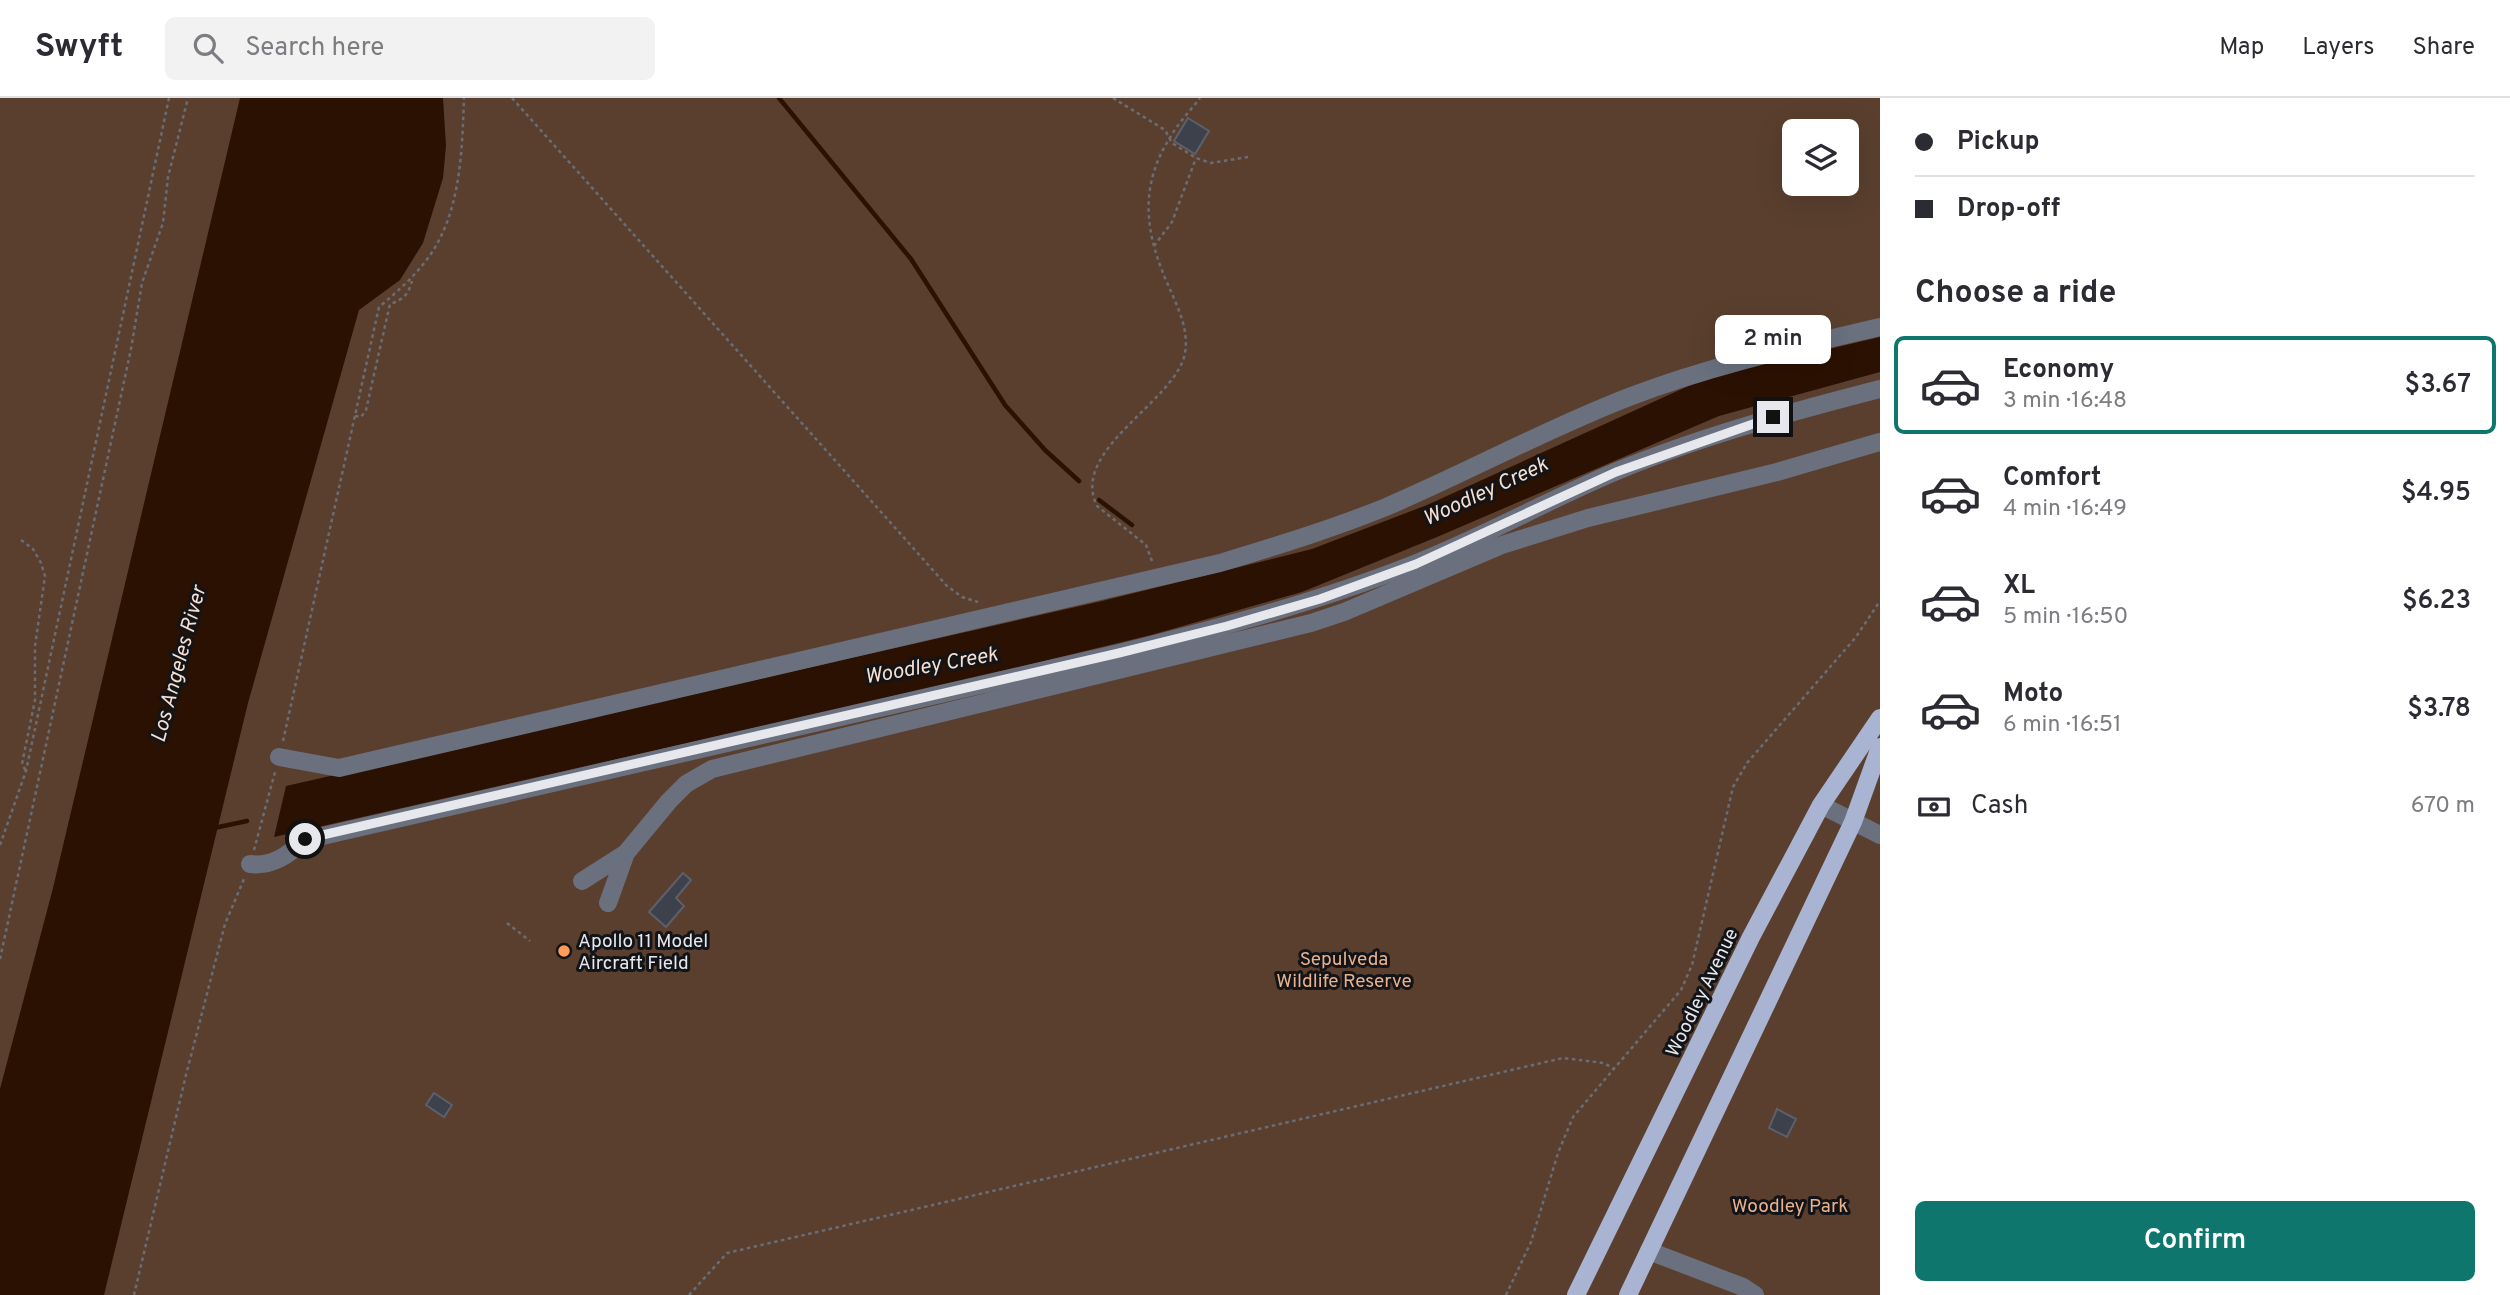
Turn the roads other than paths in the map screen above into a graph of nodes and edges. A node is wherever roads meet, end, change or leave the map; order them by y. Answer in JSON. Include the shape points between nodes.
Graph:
{"nodes":[{"id":1,"x":1880,"y":327,"type":"edge"},
{"id":2,"x":1880,"y":389,"type":"edge"},
{"id":3,"x":1880,"y":442,"type":"edge"},
{"id":4,"x":1880,"y":718,"type":"edge"},
{"id":5,"x":1880,"y":747,"type":"edge"},
{"id":6,"x":279,"y":757,"type":"road end"},
{"id":7,"x":1821,"y":805,"type":"junction"},
{"id":8,"x":1853,"y":822,"type":"junction"},
{"id":9,"x":1880,"y":835,"type":"edge"},
{"id":10,"x":626,"y":853,"type":"junction"},
{"id":11,"x":250,"y":864,"type":"road end"},
{"id":12,"x":582,"y":881,"type":"dead end"},
{"id":13,"x":607,"y":903,"type":"dead end"},
{"id":14,"x":1649,"y":1251,"type":"junction"},
{"id":15,"x":1576,"y":1295,"type":"edge"},
{"id":16,"x":1628,"y":1295,"type":"edge"},
{"id":17,"x":1755,"y":1295,"type":"edge"}],
"edges":[{"from":1,"to":6,"type":"lane","via":[[1707,371],[1630,397],[1387,506],[1309,537],[1220,563],[339,768]]},
{"from":2,"to":11,"type":"lane","via":[[1670,451],[1416,564],[1320,599],[1119,653],[305,839],[288,855],[263,866]]},
{"from":3,"to":10,"type":"lane","via":[[1502,545],[1311,623],[712,769],[686,784]]},
{"from":4,"to":7,"type":"main road","name":"Woodley Avenue"},
{"from":5,"to":8,"type":"main road"},
{"from":7,"to":8,"type":"lane"},
{"from":7,"to":15,"type":"main road","name":"Woodley Avenue","via":[[1751,937]]},
{"from":8,"to":9,"type":"lane"},
{"from":8,"to":14,"type":"main road"},
{"from":10,"to":12,"type":"lane"},
{"from":10,"to":13,"type":"lane"},
{"from":14,"to":16,"type":"main road"},
{"from":14,"to":17,"type":"lane"}]}
